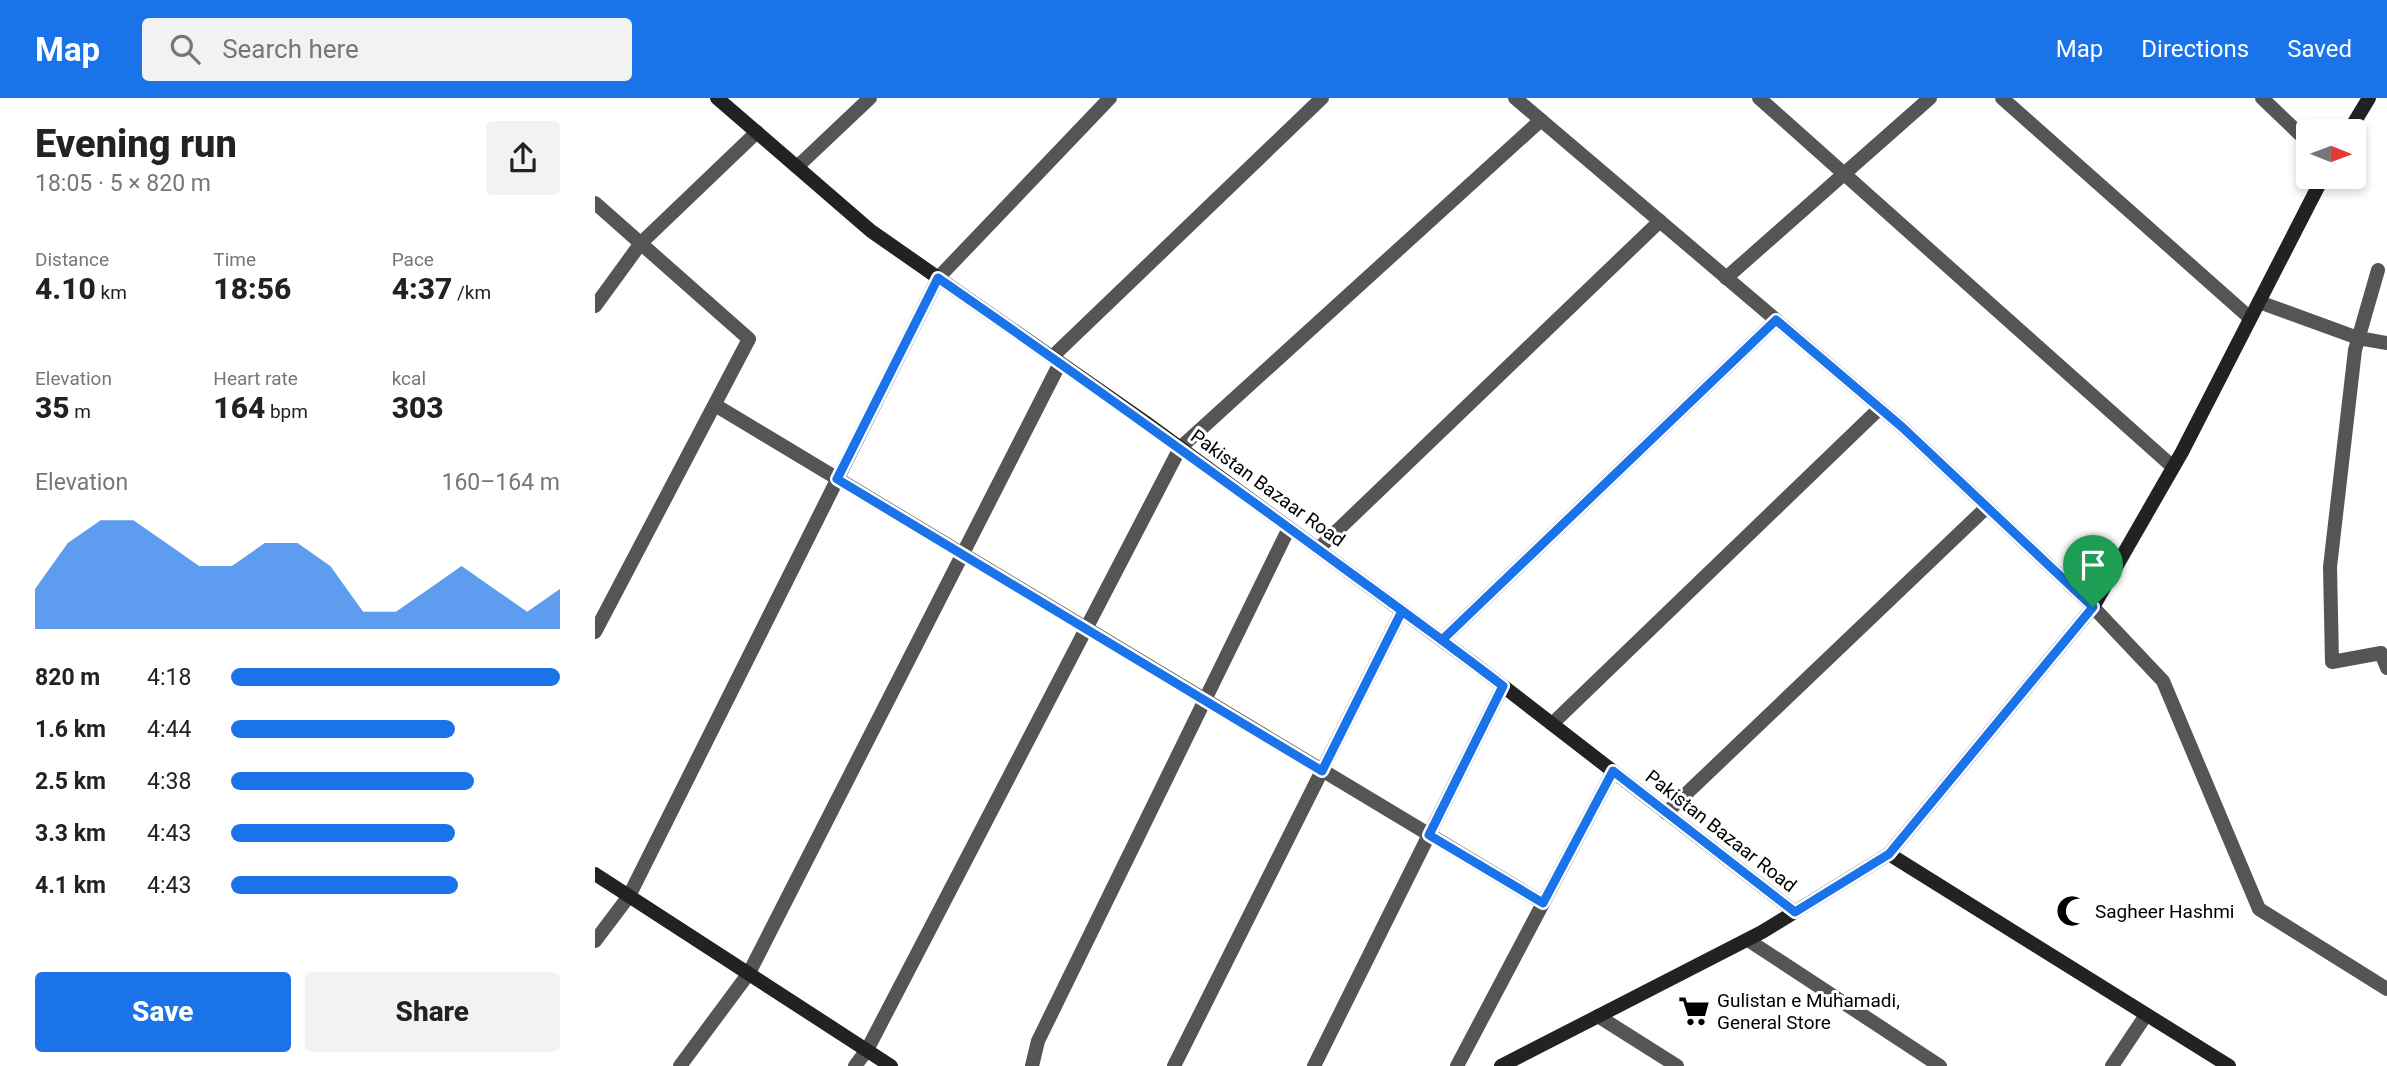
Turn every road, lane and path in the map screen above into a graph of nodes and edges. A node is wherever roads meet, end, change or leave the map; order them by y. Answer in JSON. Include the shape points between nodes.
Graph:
{"nodes":[{"id":1,"x":717,"y":98,"type":"edge"},
{"id":2,"x":870,"y":98,"type":"edge"},
{"id":3,"x":1109,"y":98,"type":"edge"},
{"id":4,"x":1322,"y":98,"type":"edge"},
{"id":5,"x":1515,"y":98,"type":"edge"},
{"id":6,"x":1759,"y":98,"type":"edge"},
{"id":7,"x":1930,"y":98,"type":"edge"},
{"id":8,"x":2003,"y":98,"type":"edge"},
{"id":9,"x":2262,"y":98,"type":"edge"},
{"id":10,"x":2369,"y":98,"type":"edge"},
{"id":11,"x":2356,"y":119,"type":"edge"},
{"id":12,"x":1541,"y":120,"type":"junction"},
{"id":13,"x":2296,"y":131,"type":"edge"},
{"id":14,"x":757,"y":132,"type":"junction"},
{"id":15,"x":797,"y":167,"type":"junction"},
{"id":16,"x":1844,"y":174,"type":"junction"},
{"id":17,"x":2317,"y":189,"type":"edge"},
{"id":18,"x":595,"y":203,"type":"edge"},
{"id":19,"x":1660,"y":222,"type":"junction"},
{"id":20,"x":641,"y":243,"type":"junction"},
{"id":21,"x":2378,"y":270,"type":"dead end"},
{"id":22,"x":938,"y":278,"type":"junction"},
{"id":23,"x":1726,"y":278,"type":"junction"},
{"id":24,"x":2259,"y":302,"type":"junction"},
{"id":25,"x":595,"y":306,"type":"edge"},
{"id":26,"x":2250,"y":318,"type":"junction"},
{"id":27,"x":1776,"y":320,"type":"junction"},
{"id":28,"x":2358,"y":338,"type":"junction"},
{"id":29,"x":2387,"y":343,"type":"edge"},
{"id":30,"x":1056,"y":360,"type":"junction"},
{"id":31,"x":715,"y":405,"type":"junction"},
{"id":32,"x":1880,"y":408,"type":"junction"},
{"id":33,"x":1180,"y":448,"type":"junction"},
{"id":34,"x":2173,"y":467,"type":"junction"},
{"id":35,"x":837,"y":479,"type":"junction"},
{"id":36,"x":1987,"y":507,"type":"junction"},
{"id":37,"x":1289,"y":528,"type":"junction"},
{"id":38,"x":1318,"y":549,"type":"junction"},
{"id":39,"x":963,"y":554,"type":"junction"},
{"id":40,"x":2093,"y":607,"type":"junction"},
{"id":41,"x":1402,"y":611,"type":"junction"},
{"id":42,"x":1086,"y":629,"type":"junction"},
{"id":43,"x":595,"y":632,"type":"edge"},
{"id":44,"x":1442,"y":640,"type":"junction"},
{"id":45,"x":2387,"y":667,"type":"edge"},
{"id":46,"x":1503,"y":686,"type":"junction"},
{"id":47,"x":1205,"y":700,"type":"junction"},
{"id":48,"x":1552,"y":724,"type":"junction"},
{"id":49,"x":1322,"y":771,"type":"junction"},
{"id":50,"x":1613,"y":771,"type":"junction"},
{"id":51,"x":1666,"y":813,"type":"junction"},
{"id":52,"x":1429,"y":835,"type":"junction"},
{"id":53,"x":1889,"y":854,"type":"junction"},
{"id":54,"x":595,"y":874,"type":"edge"},
{"id":55,"x":629,"y":896,"type":"junction"},
{"id":56,"x":1543,"y":903,"type":"junction"},
{"id":57,"x":1795,"y":912,"type":"junction"},
{"id":58,"x":1748,"y":940,"type":"junction"},
{"id":59,"x":595,"y":941,"type":"edge"},
{"id":60,"x":749,"y":973,"type":"junction"},
{"id":61,"x":2387,"y":989,"type":"edge"},
{"id":62,"x":2146,"y":1015,"type":"junction"},
{"id":63,"x":1598,"y":1016,"type":"junction"},
{"id":64,"x":867,"y":1050,"type":"junction"},
{"id":65,"x":680,"y":1066,"type":"edge"},
{"id":66,"x":855,"y":1066,"type":"edge"},
{"id":67,"x":891,"y":1066,"type":"edge"},
{"id":68,"x":1032,"y":1066,"type":"edge"},
{"id":69,"x":1174,"y":1066,"type":"edge"},
{"id":70,"x":1314,"y":1066,"type":"edge"},
{"id":71,"x":1457,"y":1066,"type":"edge"},
{"id":72,"x":1501,"y":1066,"type":"edge"},
{"id":73,"x":1677,"y":1066,"type":"edge"},
{"id":74,"x":1940,"y":1066,"type":"edge"},
{"id":75,"x":2112,"y":1066,"type":"edge"},
{"id":76,"x":2229,"y":1066,"type":"edge"}],
"edges":[{"from":1,"to":14,"type":"street","name":"Pakistan Bazaar Road"},
{"from":2,"to":15,"type":"street"},
{"from":3,"to":22,"type":"street"},
{"from":4,"to":30,"type":"street"},
{"from":5,"to":12,"type":"street"},
{"from":6,"to":16,"type":"street"},
{"from":7,"to":16,"type":"street"},
{"from":8,"to":26,"type":"street"},
{"from":9,"to":13,"type":"street"},
{"from":10,"to":11,"type":"street"},
{"from":12,"to":19,"type":"street"},
{"from":12,"to":33,"type":"street"},
{"from":14,"to":15,"type":"street","name":"Pakistan Bazaar Road"},
{"from":14,"to":20,"type":"street"},
{"from":15,"to":22,"type":"street","name":"Pakistan Bazaar Road","via":[[871,231]]},
{"from":16,"to":23,"type":"street"},
{"from":16,"to":34,"type":"street"},
{"from":17,"to":24,"type":"street"},
{"from":18,"to":20,"type":"street"},
{"from":19,"to":23,"type":"street"},
{"from":19,"to":38,"type":"street"},
{"from":20,"to":25,"type":"street"},
{"from":20,"to":31,"type":"street","via":[[749,339]]},
{"from":21,"to":28,"type":"street"},
{"from":22,"to":30,"type":"street","name":"Pakistan Bazaar Road"},
{"from":22,"to":35,"type":"street"},
{"from":23,"to":27,"type":"street"},
{"from":24,"to":26,"type":"street"},
{"from":24,"to":28,"type":"street"},
{"from":26,"to":34,"type":"street"},
{"from":27,"to":32,"type":"street"},
{"from":27,"to":44,"type":"street"},
{"from":28,"to":29,"type":"street"},
{"from":28,"to":45,"type":"street","via":[[2329,567],[2332,662],[2381,653]]},
{"from":30,"to":33,"type":"street","name":"Pakistan Bazaar Road"},
{"from":30,"to":39,"type":"street"},
{"from":31,"to":35,"type":"street"},
{"from":31,"to":43,"type":"street"},
{"from":32,"to":36,"type":"street"},
{"from":32,"to":48,"type":"street"},
{"from":33,"to":37,"type":"street","name":"Pakistan Bazaar Road"},
{"from":33,"to":42,"type":"street"},
{"from":34,"to":40,"type":"street"},
{"from":35,"to":39,"type":"street"},
{"from":35,"to":55,"type":"street"},
{"from":36,"to":40,"type":"street"},
{"from":36,"to":51,"type":"street"},
{"from":37,"to":38,"type":"street","name":"Pakistan Bazaar Road"},
{"from":37,"to":47,"type":"street"},
{"from":38,"to":41,"type":"street","name":"Pakistan Bazaar Road"},
{"from":39,"to":42,"type":"street"},
{"from":39,"to":60,"type":"street"},
{"from":40,"to":53,"type":"street"},
{"from":40,"to":61,"type":"street","via":[[2162,681],[2259,909]]},
{"from":41,"to":44,"type":"street","name":"Pakistan Bazaar Road"},
{"from":41,"to":49,"type":"street"},
{"from":42,"to":47,"type":"street"},
{"from":42,"to":64,"type":"street"},
{"from":44,"to":46,"type":"street","name":"Pakistan Bazaar Road"},
{"from":46,"to":48,"type":"street","name":"Pakistan Bazaar Road"},
{"from":46,"to":52,"type":"street"},
{"from":47,"to":49,"type":"street"},
{"from":47,"to":68,"type":"street","via":[[1038,1041]]},
{"from":48,"to":50,"type":"street","name":"Pakistan Bazaar Road"},
{"from":49,"to":52,"type":"street"},
{"from":49,"to":69,"type":"street"},
{"from":50,"to":51,"type":"street","name":"Pakistan Bazaar Road"},
{"from":50,"to":56,"type":"street"},
{"from":51,"to":57,"type":"street","name":"Pakistan Bazaar Road"},
{"from":52,"to":56,"type":"street"},
{"from":52,"to":70,"type":"street"},
{"from":53,"to":57,"type":"street"},
{"from":53,"to":62,"type":"street"},
{"from":54,"to":55,"type":"street"},
{"from":55,"to":59,"type":"street"},
{"from":55,"to":60,"type":"street"},
{"from":56,"to":71,"type":"street"},
{"from":57,"to":58,"type":"street"},
{"from":58,"to":63,"type":"street"},
{"from":58,"to":74,"type":"street"},
{"from":60,"to":64,"type":"street"},
{"from":60,"to":65,"type":"street"},
{"from":62,"to":75,"type":"street"},
{"from":62,"to":76,"type":"street"},
{"from":63,"to":72,"type":"street"},
{"from":63,"to":73,"type":"street"},
{"from":64,"to":66,"type":"street"},
{"from":64,"to":67,"type":"street"}]}
